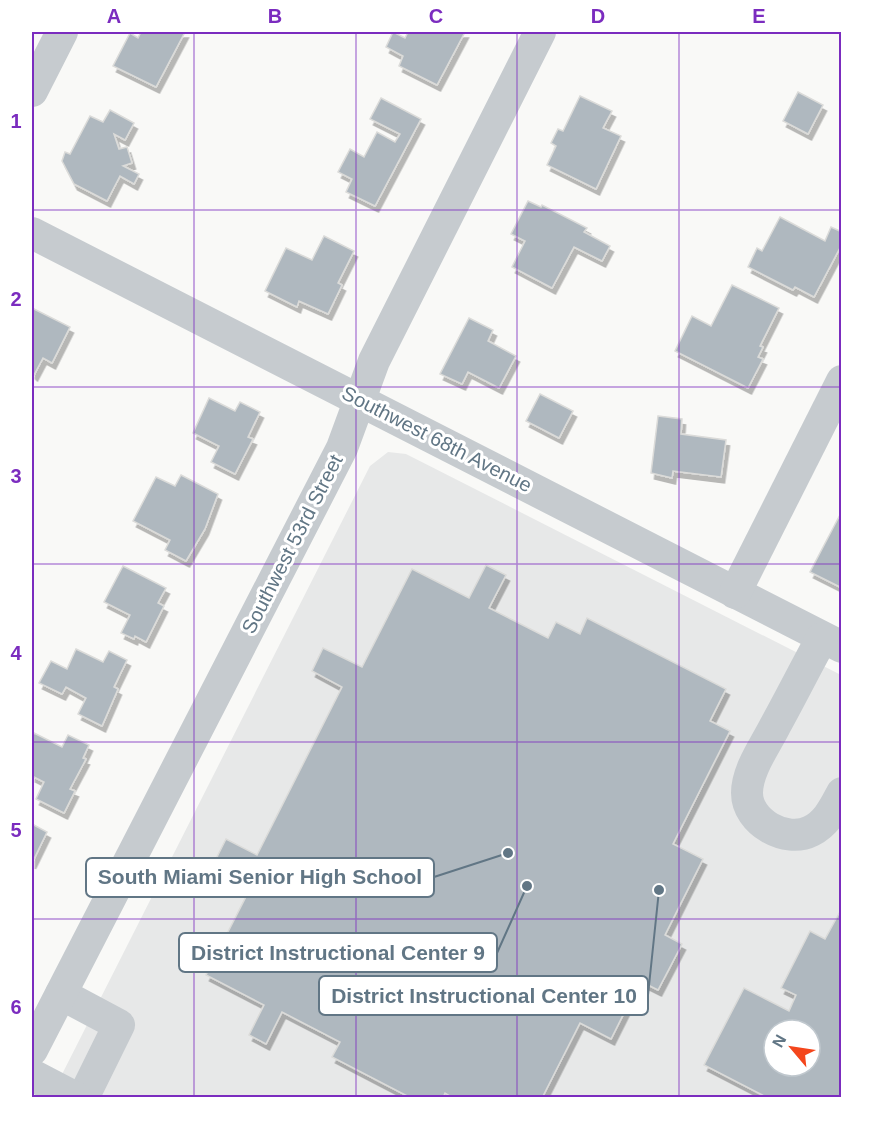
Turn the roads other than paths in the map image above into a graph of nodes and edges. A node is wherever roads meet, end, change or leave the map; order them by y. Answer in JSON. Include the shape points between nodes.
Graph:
{"nodes":[{"id":1,"x":62,"y":32,"type":"edge"},
{"id":2,"x":540,"y":32,"type":"edge"},
{"id":3,"x":32,"y":91,"type":"edge"},
{"id":4,"x":32,"y":233,"type":"edge"},
{"id":5,"x":842,"y":381,"type":"edge"},
{"id":6,"x":360,"y":400,"type":"junction"},
{"id":7,"x":735,"y":593,"type":"junction"},
{"id":8,"x":832,"y":642,"type":"edge"},
{"id":9,"x":842,"y":793,"type":"edge"},
{"id":10,"x":60,"y":994,"type":"junction"},
{"id":11,"x":32,"y":1050,"type":"edge"},
{"id":12,"x":32,"y":1075,"type":"edge"},
{"id":13,"x":76,"y":1098,"type":"edge"},
{"id":14,"x":83,"y":1098,"type":"edge"}],
"edges":[{"from":1,"to":3,"type":"street"},
{"from":2,"to":6,"type":"street","name":"Southwest 53rd Street","via":[[374,361]]},
{"from":4,"to":6,"type":"street","name":"Southwest 68th Avenue"},
{"from":5,"to":7,"type":"street"},
{"from":6,"to":7,"type":"street","name":"Southwest 68th Avenue"},
{"from":6,"to":10,"type":"street","name":"Southwest 53rd Street","via":[[342,448]]},
{"from":7,"to":8,"type":"street","name":"Southwest 68th Avenue"},
{"from":8,"to":9,"type":"street","via":[[752,770],[747,795],[756,818],[767,827],[798,835],[822,824]]},
{"from":10,"to":11,"type":"street","name":"Southwest 53rd Street"},
{"from":10,"to":14,"type":"street","via":[[118,1025]]},
{"from":12,"to":13,"type":"street"}]}
